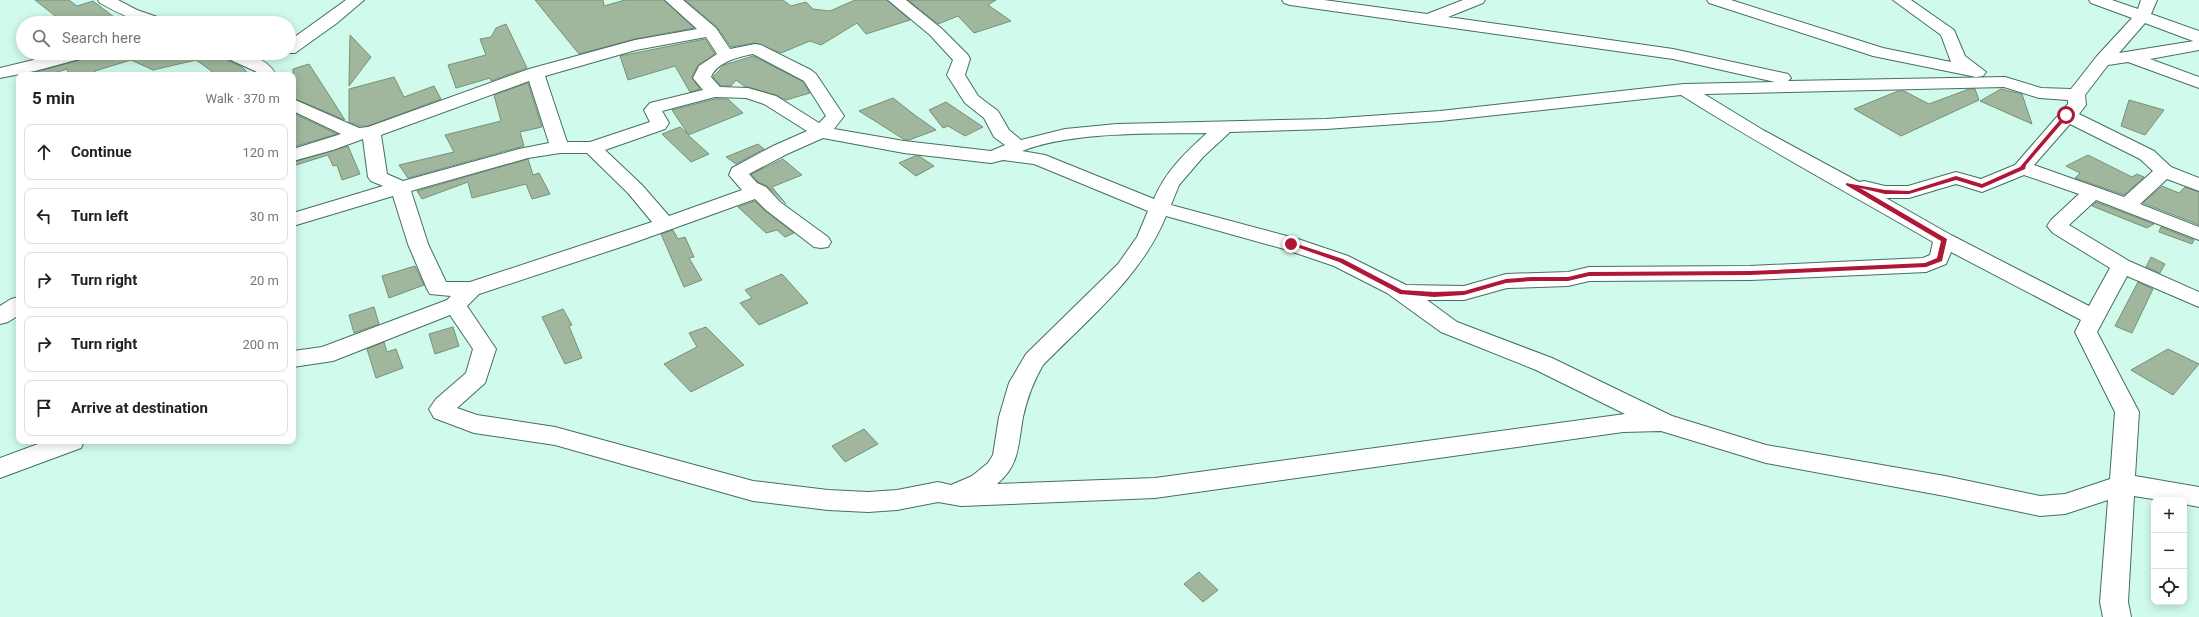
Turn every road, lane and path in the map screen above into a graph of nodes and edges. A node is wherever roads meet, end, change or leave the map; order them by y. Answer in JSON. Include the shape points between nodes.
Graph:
{"nodes":[{"id":1,"x":106,"y":0,"type":"edge"},
{"id":2,"x":356,"y":0,"type":"edge"},
{"id":3,"x":673,"y":0,"type":"edge"},
{"id":4,"x":896,"y":0,"type":"edge"},
{"id":5,"x":1290,"y":0,"type":"edge"},
{"id":6,"x":1477,"y":0,"type":"edge"},
{"id":7,"x":1715,"y":0,"type":"edge"},
{"id":8,"x":1901,"y":0,"type":"edge"},
{"id":9,"x":2097,"y":0,"type":"edge"},
{"id":10,"x":2149,"y":0,"type":"edge"},
{"id":11,"x":140,"y":16,"type":"edge"},
{"id":12,"x":2141,"y":17,"type":"junction"},
{"id":13,"x":1427,"y":20,"type":"junction"},
{"id":14,"x":710,"y":31,"type":"junction"},
{"id":15,"x":2199,"y":37,"type":"edge"},
{"id":16,"x":296,"y":44,"type":"edge"},
{"id":17,"x":2199,"y":45,"type":"edge"},
{"id":18,"x":726,"y":55,"type":"junction"},
{"id":19,"x":2131,"y":57,"type":"junction"},
{"id":20,"x":56,"y":60,"type":"edge"},
{"id":21,"x":243,"y":60,"type":"edge"},
{"id":22,"x":277,"y":60,"type":"edge"},
{"id":23,"x":2103,"y":60,"type":"junction"},
{"id":24,"x":266,"y":72,"type":"edge"},
{"id":25,"x":1977,"y":72,"type":"junction"},
{"id":26,"x":0,"y":73,"type":"edge"},
{"id":27,"x":535,"y":73,"type":"junction"},
{"id":28,"x":2005,"y":82,"type":"junction"},
{"id":29,"x":2199,"y":83,"type":"edge"},
{"id":30,"x":1812,"y":85,"type":"junction"},
{"id":31,"x":1684,"y":89,"type":"junction"},
{"id":32,"x":715,"y":92,"type":"junction"},
{"id":33,"x":2076,"y":95,"type":"junction"},
{"id":34,"x":301,"y":115,"type":"edge"},
{"id":35,"x":2066,"y":115,"type":"junction"},
{"id":36,"x":1225,"y":127,"type":"junction"},
{"id":37,"x":821,"y":132,"type":"junction"},
{"id":38,"x":364,"y":133,"type":"junction"},
{"id":39,"x":560,"y":147,"type":"junction"},
{"id":40,"x":592,"y":148,"type":"junction"},
{"id":41,"x":1010,"y":150,"type":"junction"},
{"id":42,"x":296,"y":154,"type":"edge"},
{"id":43,"x":2023,"y":168,"type":"junction"},
{"id":44,"x":2164,"y":171,"type":"junction"},
{"id":45,"x":1848,"y":184,"type":"junction"},
{"id":46,"x":2199,"y":185,"type":"edge"},
{"id":47,"x":400,"y":186,"type":"junction"},
{"id":48,"x":759,"y":191,"type":"junction"},
{"id":49,"x":2093,"y":192,"type":"junction"},
{"id":50,"x":2126,"y":206,"type":"junction"},
{"id":51,"x":1159,"y":208,"type":"junction"},
{"id":52,"x":296,"y":219,"type":"edge"},
{"id":53,"x":664,"y":224,"type":"junction"},
{"id":54,"x":2199,"y":234,"type":"edge"},
{"id":55,"x":1944,"y":240,"type":"junction"},
{"id":56,"x":821,"y":242,"type":"dead end"},
{"id":57,"x":2122,"y":266,"type":"junction"},
{"id":58,"x":1400,"y":292,"type":"junction"},
{"id":59,"x":463,"y":297,"type":"junction"},
{"id":60,"x":2199,"y":300,"type":"edge"},
{"id":61,"x":16,"y":306,"type":"edge"},
{"id":62,"x":0,"y":317,"type":"edge"},
{"id":63,"x":2093,"y":317,"type":"junction"},
{"id":64,"x":296,"y":359,"type":"edge"},
{"id":65,"x":1663,"y":422,"type":"junction"},
{"id":66,"x":64,"y":444,"type":"edge"},
{"id":67,"x":0,"y":468,"type":"edge"},
{"id":68,"x":2124,"y":484,"type":"junction"},
{"id":69,"x":953,"y":496,"type":"junction"},
{"id":70,"x":2199,"y":497,"type":"edge"},
{"id":71,"x":2117,"y":617,"type":"edge"}],
"edges":[{"from":1,"to":11,"type":"street"},
{"from":2,"to":16,"type":"street"},
{"from":3,"to":14,"type":"street"},
{"from":4,"to":41,"type":"street","via":[[936,32],[962,59],[956,75],[971,99],[992,115]]},
{"from":5,"to":13,"type":"street"},
{"from":6,"to":13,"type":"street"},
{"from":7,"to":25,"type":"street","via":[[1879,52]]},
{"from":8,"to":25,"type":"street","via":[[1948,33],[1958,59]]},
{"from":9,"to":12,"type":"street"},
{"from":10,"to":12,"type":"street"},
{"from":12,"to":15,"type":"street"},
{"from":12,"to":23,"type":"street"},
{"from":13,"to":30,"type":"street","via":[[1672,54]]},
{"from":14,"to":18,"type":"street"},
{"from":14,"to":27,"type":"street","via":[[648,44],[635,44]]},
{"from":17,"to":19,"type":"street"},
{"from":18,"to":32,"type":"street","via":[[706,70],[702,78]]},
{"from":18,"to":37,"type":"street","via":[[755,49],[808,76],[835,116]]},
{"from":19,"to":23,"type":"street"},
{"from":19,"to":29,"type":"street"},
{"from":20,"to":26,"type":"street"},
{"from":21,"to":24,"type":"street"},
{"from":22,"to":24,"type":"street"},
{"from":23,"to":33,"type":"street"},
{"from":25,"to":28,"type":"street"},
{"from":27,"to":38,"type":"street"},
{"from":27,"to":39,"type":"street"},
{"from":28,"to":30,"type":"street"},
{"from":28,"to":33,"type":"street","via":[[2039,93]]},
{"from":30,"to":31,"type":"street"},
{"from":31,"to":36,"type":"street","via":[[1440,116],[1326,124]]},
{"from":31,"to":45,"type":"street","via":[[1756,134]]},
{"from":32,"to":37,"type":"street","via":[[748,93],[770,100]]},
{"from":32,"to":40,"type":"street","via":[[656,107],[653,110],[659,125]]},
{"from":33,"to":35,"type":"street","via":[[2077,105]]},
{"from":34,"to":38,"type":"street"},
{"from":35,"to":43,"type":"street"},
{"from":35,"to":44,"type":"street","via":[[2147,155]]},
{"from":36,"to":41,"type":"street","via":[[1117,130],[1065,135]]},
{"from":36,"to":51,"type":"street","via":[[1176,175]]},
{"from":37,"to":41,"type":"street","via":[[904,147],[991,157]]},
{"from":37,"to":48,"type":"street","via":[[739,172],[746,183]]},
{"from":38,"to":42,"type":"street"},
{"from":38,"to":47,"type":"street","via":[[378,177]]},
{"from":39,"to":40,"type":"street"},
{"from":39,"to":47,"type":"street","via":[[526,153]]},
{"from":40,"to":53,"type":"street","via":[[635,189]]},
{"from":41,"to":51,"type":"street"},
{"from":43,"to":45,"type":"street","via":[[1979,186],[1956,178],[1909,192],[1885,192]]},
{"from":43,"to":49,"type":"street"},
{"from":44,"to":46,"type":"street"},
{"from":44,"to":50,"type":"street"},
{"from":45,"to":55,"type":"street"},
{"from":47,"to":52,"type":"street"},
{"from":47,"to":59,"type":"street","via":[[418,244],[438,289]]},
{"from":48,"to":53,"type":"street"},
{"from":48,"to":56,"type":"street","via":[[773,206]]},
{"from":49,"to":50,"type":"street"},
{"from":49,"to":57,"type":"street","via":[[2057,226]]},
{"from":50,"to":54,"type":"street"},
{"from":51,"to":58,"type":"street","via":[[1321,253]]},
{"from":51,"to":69,"type":"street","via":[[1147,238],[1125,269],[1034,360],[1021,383],[1011,417],[1005,455],[997,470],[981,483]]},
{"from":53,"to":59,"type":"street"},
{"from":55,"to":58,"type":"street","via":[[1939,259],[1926,265],[1750,273],[1589,274],[1568,279],[1506,281],[1464,293]]},
{"from":55,"to":63,"type":"street"},
{"from":57,"to":60,"type":"street"},
{"from":57,"to":63,"type":"street"},
{"from":58,"to":65,"type":"street","via":[[1449,327],[1544,364]]},
{"from":59,"to":64,"type":"street","via":[[325,355]]},
{"from":59,"to":69,"type":"street","via":[[485,349],[477,377],[442,409],[442,412],[468,422],[555,436],[691,476],[753,491],[868,502],[897,500],[938,492]]},
{"from":61,"to":62,"type":"street"},
{"from":63,"to":68,"type":"street","via":[[2086,332],[2127,412]]},
{"from":65,"to":68,"type":"street","via":[[1766,454],[2040,506],[2064,504]]},
{"from":65,"to":69,"type":"street","via":[[1616,424],[1155,488]]},
{"from":66,"to":67,"type":"street"},
{"from":68,"to":70,"type":"street"},
{"from":68,"to":71,"type":"street","via":[[2114,602]]}]}
